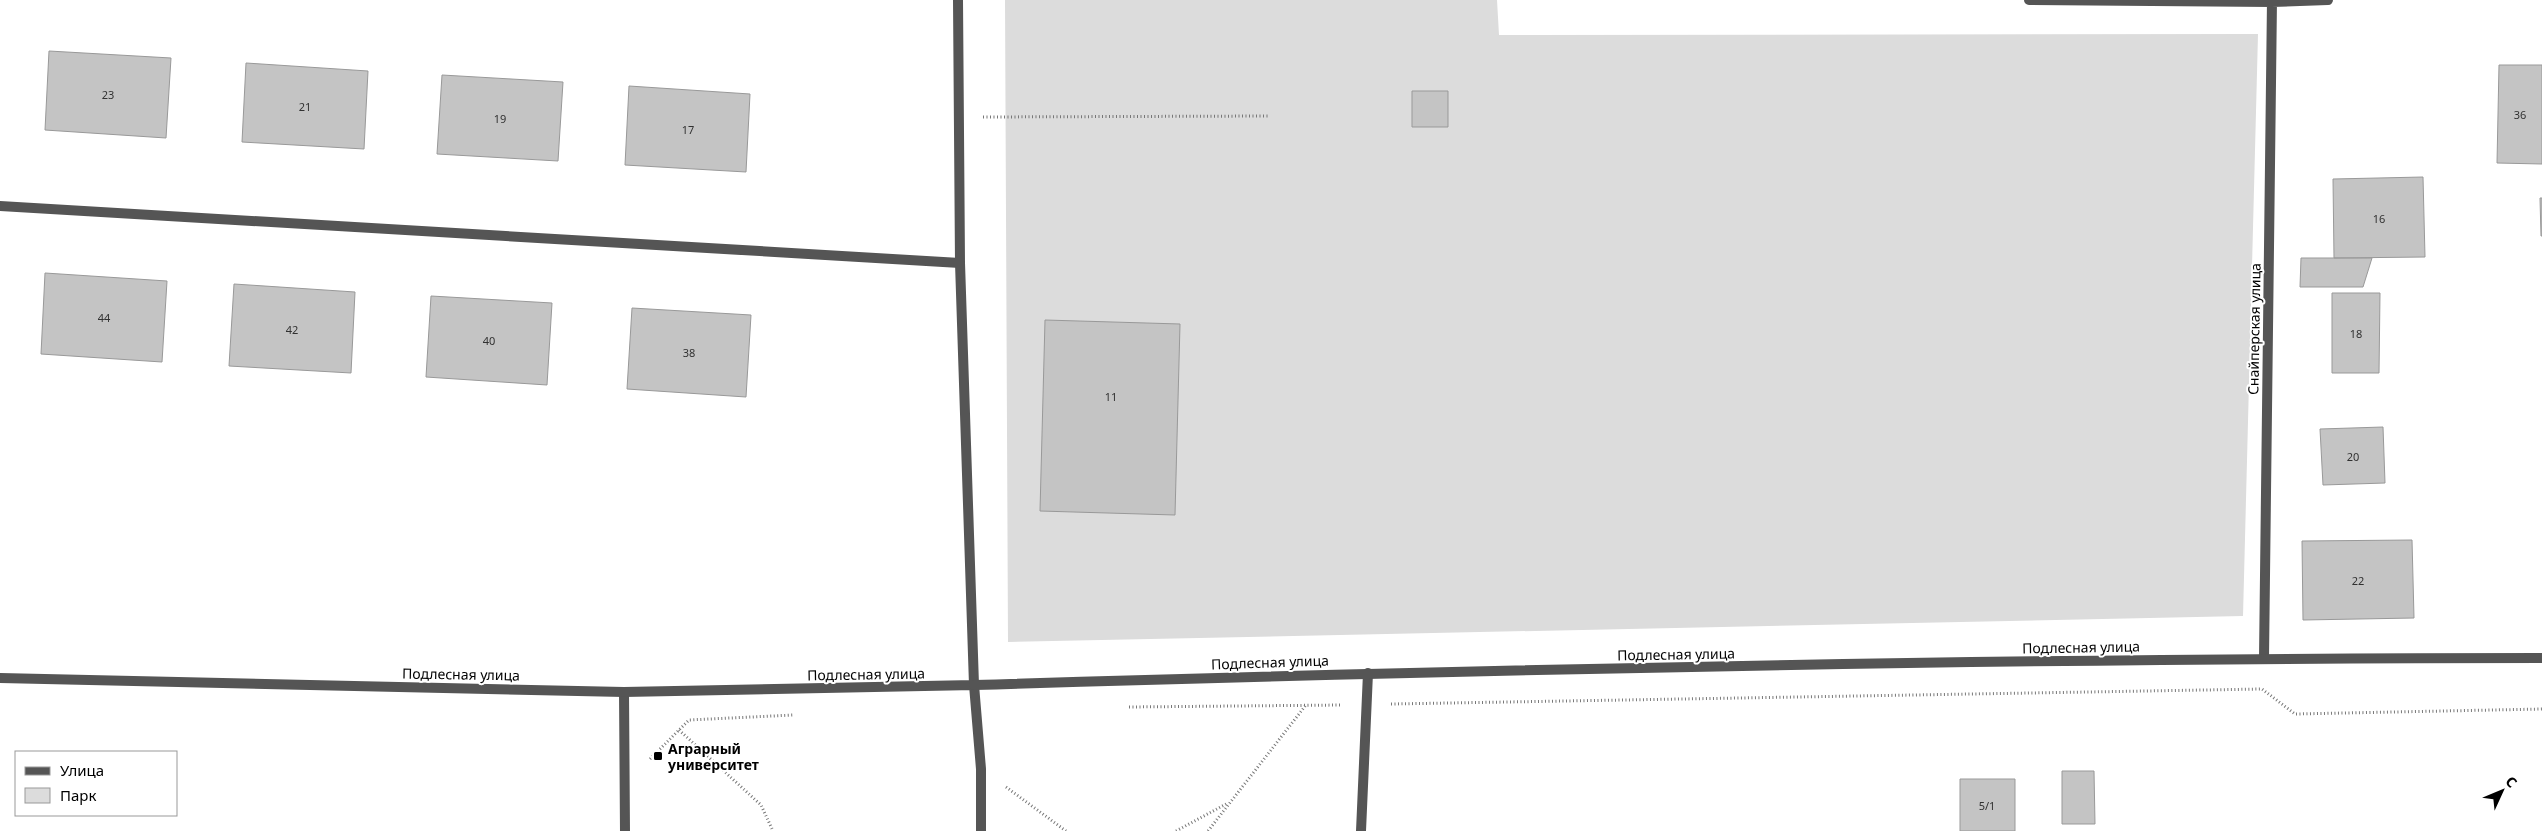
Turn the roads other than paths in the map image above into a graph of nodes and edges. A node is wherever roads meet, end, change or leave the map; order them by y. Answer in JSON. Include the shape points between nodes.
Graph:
{"nodes":[{"id":1,"x":958,"y":0,"type":"edge"},
{"id":2,"x":2029,"y":0,"type":"edge"},
{"id":3,"x":2328,"y":0,"type":"edge"},
{"id":4,"x":2272,"y":1,"type":"edge"},
{"id":5,"x":0,"y":206,"type":"edge"},
{"id":6,"x":960,"y":264,"type":"junction"},
{"id":7,"x":2264,"y":658,"type":"junction"},
{"id":8,"x":2542,"y":658,"type":"edge"},
{"id":9,"x":1368,"y":673,"type":"junction"},
{"id":10,"x":0,"y":678,"type":"edge"},
{"id":11,"x":974,"y":685,"type":"junction"},
{"id":12,"x":624,"y":692,"type":"junction"},
{"id":13,"x":625,"y":831,"type":"edge"},
{"id":14,"x":982,"y":831,"type":"edge"},
{"id":15,"x":1361,"y":831,"type":"edge"}],
"edges":[{"from":1,"to":6,"type":"street"},
{"from":2,"to":4,"type":"street"},
{"from":3,"to":4,"type":"street"},
{"from":4,"to":7,"type":"street","name":"Снайперская улица"},
{"from":5,"to":6,"type":"street"},
{"from":6,"to":11,"type":"street"},
{"from":7,"to":8,"type":"street","name":"Подлесная улица"},
{"from":7,"to":9,"type":"street","name":"Подлесная улица"},
{"from":9,"to":11,"type":"street","name":"Подлесная улица"},
{"from":9,"to":15,"type":"street"},
{"from":10,"to":12,"type":"street","name":"Подлесная улица"},
{"from":11,"to":12,"type":"street","name":"Подлесная улица"},
{"from":11,"to":14,"type":"street"},
{"from":12,"to":13,"type":"street"}]}
